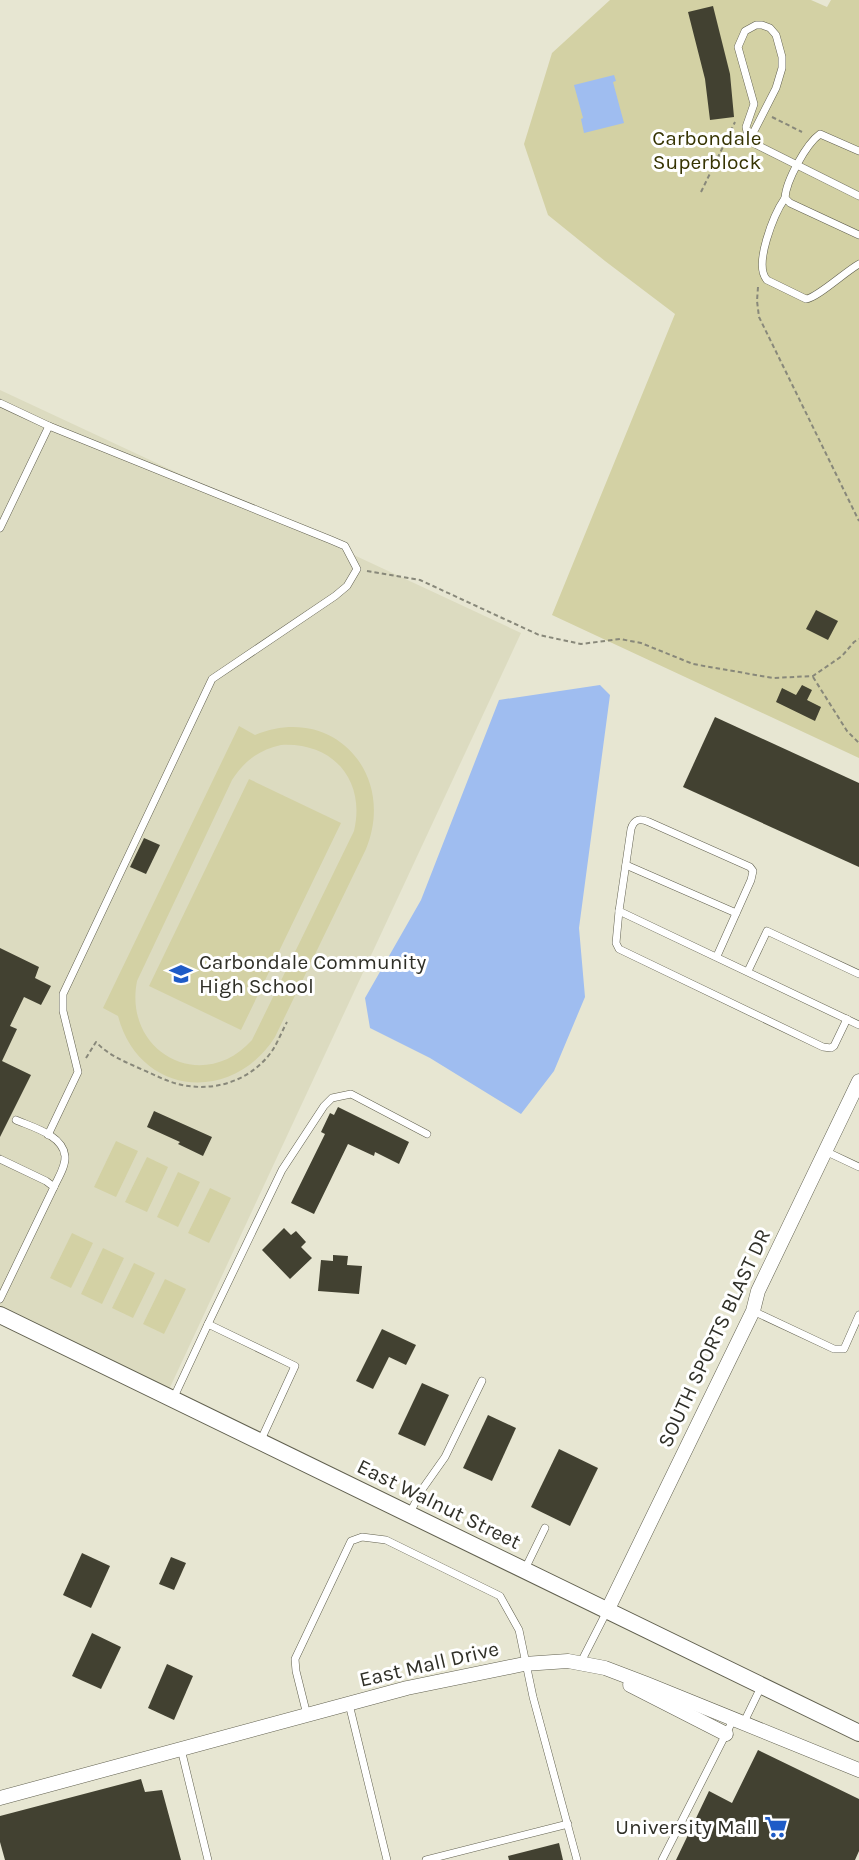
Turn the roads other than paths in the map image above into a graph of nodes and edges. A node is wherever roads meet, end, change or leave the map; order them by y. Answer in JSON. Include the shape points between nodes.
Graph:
{"nodes":[{"id":1,"x":749,"y":141,"type":"junction"},
{"id":2,"x":859,"y":151,"type":"edge"},
{"id":3,"x":797,"y":166,"type":"junction"},
{"id":4,"x":859,"y":196,"type":"edge"},
{"id":5,"x":785,"y":198,"type":"junction"},
{"id":6,"x":859,"y":235,"type":"edge"},
{"id":7,"x":859,"y":264,"type":"edge"},
{"id":8,"x":0,"y":403,"type":"edge"},
{"id":9,"x":49,"y":426,"type":"junction"},
{"id":10,"x":0,"y":528,"type":"edge"},
{"id":11,"x":626,"y":865,"type":"junction"},
{"id":12,"x":619,"y":911,"type":"junction"},
{"id":13,"x":736,"y":913,"type":"junction"},
{"id":14,"x":717,"y":956,"type":"junction"},
{"id":15,"x":748,"y":971,"type":"junction"},
{"id":16,"x":859,"y":974,"type":"edge"},
{"id":17,"x":847,"y":1019,"type":"junction"},
{"id":18,"x":859,"y":1024,"type":"edge"},
{"id":19,"x":859,"y":1081,"type":"edge"},
{"id":20,"x":16,"y":1120,"type":"dead end"},
{"id":21,"x":428,"y":1134,"type":"dead end"},
{"id":22,"x":48,"y":1135,"type":"junction"},
{"id":23,"x":825,"y":1151,"type":"junction"},
{"id":24,"x":0,"y":1159,"type":"edge"},
{"id":25,"x":859,"y":1167,"type":"edge"},
{"id":26,"x":54,"y":1187,"type":"junction"},
{"id":27,"x":0,"y":1299,"type":"edge"},
{"id":28,"x":753,"y":1311,"type":"junction"},
{"id":29,"x":0,"y":1315,"type":"edge"},
{"id":30,"x":859,"y":1316,"type":"edge"},
{"id":31,"x":208,"y":1324,"type":"junction"},
{"id":32,"x":482,"y":1381,"type":"dead end"},
{"id":33,"x":173,"y":1399,"type":"junction"},
{"id":34,"x":260,"y":1442,"type":"junction"},
{"id":35,"x":409,"y":1514,"type":"junction"},
{"id":36,"x":545,"y":1528,"type":"dead end"},
{"id":37,"x":524,"y":1571,"type":"junction"},
{"id":38,"x":607,"y":1611,"type":"junction"},
{"id":39,"x":585,"y":1663,"type":"junction"},
{"id":40,"x":527,"y":1664,"type":"junction"},
{"id":41,"x":761,"y":1686,"type":"junction"},
{"id":42,"x":349,"y":1704,"type":"junction"},
{"id":43,"x":307,"y":1715,"type":"junction"},
{"id":44,"x":739,"y":1720,"type":"junction"},
{"id":45,"x":859,"y":1733,"type":"edge"},
{"id":46,"x":726,"y":1734,"type":"junction"},
{"id":47,"x":181,"y":1749,"type":"junction"},
{"id":48,"x":859,"y":1770,"type":"edge"},
{"id":49,"x":0,"y":1798,"type":"edge"},
{"id":50,"x":568,"y":1824,"type":"junction"},
{"id":51,"x":208,"y":1860,"type":"edge"},
{"id":52,"x":387,"y":1860,"type":"edge"},
{"id":53,"x":426,"y":1860,"type":"edge"},
{"id":54,"x":577,"y":1860,"type":"edge"},
{"id":55,"x":662,"y":1860,"type":"edge"}],
"edges":[{"from":1,"to":1,"type":"lane","via":[[782,68],[776,35],[762,24],[745,32],[738,47],[754,104],[746,127]]},
{"from":1,"to":3,"type":"lane"},
{"from":2,"to":3,"type":"lane","via":[[820,134]]},
{"from":3,"to":4,"type":"lane"},
{"from":3,"to":5,"type":"lane","via":[[785,189]]},
{"from":5,"to":6,"type":"lane"},
{"from":5,"to":7,"type":"lane","via":[[766,241],[761,269],[767,280],[807,299],[813,298]]},
{"from":8,"to":9,"type":"lane"},
{"from":9,"to":10,"type":"lane"},
{"from":9,"to":22,"type":"lane","via":[[345,546],[357,569],[335,596],[212,679],[63,994],[63,1011],[78,1072]]},
{"from":11,"to":12,"type":"lane"},
{"from":11,"to":13,"type":"lane"},
{"from":11,"to":13,"type":"lane","via":[[633,824],[642,819],[750,867],[753,874]]},
{"from":12,"to":14,"type":"lane"},
{"from":12,"to":17,"type":"lane","via":[[619,949],[823,1047],[834,1046]]},
{"from":13,"to":14,"type":"lane"},
{"from":14,"to":15,"type":"lane"},
{"from":15,"to":16,"type":"lane","via":[[767,930]]},
{"from":15,"to":17,"type":"lane"},
{"from":17,"to":18,"type":"lane"},
{"from":19,"to":23,"type":"street","name":"SOUTH SPORTS BLAST DR"},
{"from":20,"to":22,"type":"lane"},
{"from":21,"to":31,"type":"lane","via":[[351,1095],[332,1098],[282,1170]]},
{"from":22,"to":26,"type":"lane","via":[[61,1144],[65,1156]]},
{"from":23,"to":25,"type":"lane"},
{"from":23,"to":28,"type":"street","name":"SOUTH SPORTS BLAST DR","via":[[758,1292]]},
{"from":24,"to":26,"type":"lane"},
{"from":26,"to":27,"type":"lane"},
{"from":28,"to":30,"type":"lane","via":[[834,1349],[844,1349]]},
{"from":28,"to":38,"type":"street","name":"SOUTH SPORTS BLAST DR"},
{"from":29,"to":33,"type":"street","name":"East Walnut Street"},
{"from":31,"to":33,"type":"lane"},
{"from":31,"to":34,"type":"lane","via":[[295,1366]]},
{"from":32,"to":35,"type":"lane","via":[[445,1457]]},
{"from":33,"to":34,"type":"street","name":"East Walnut Street"},
{"from":34,"to":35,"type":"street","name":"East Walnut Street"},
{"from":35,"to":37,"type":"street","name":"East Walnut Street"},
{"from":36,"to":37,"type":"lane"},
{"from":37,"to":38,"type":"street","name":"East Walnut Street"},
{"from":38,"to":39,"type":"lane"},
{"from":38,"to":41,"type":"street","name":"East Walnut Street"},
{"from":39,"to":40,"type":"street","name":"East Mall Drive"},
{"from":39,"to":44,"type":"street","name":"East Mall Drive"},
{"from":39,"to":46,"type":"street"},
{"from":40,"to":42,"type":"street","name":"East Mall Drive"},
{"from":40,"to":43,"type":"lane","via":[[519,1630],[500,1596],[386,1539],[362,1537],[351,1541],[344,1553],[295,1659]]},
{"from":40,"to":50,"type":"lane"},
{"from":41,"to":44,"type":"lane"},
{"from":41,"to":45,"type":"street","name":"East Walnut Street"},
{"from":42,"to":43,"type":"street","name":"East Mall Drive"},
{"from":42,"to":52,"type":"lane"},
{"from":43,"to":47,"type":"street","name":"East Mall Drive"},
{"from":44,"to":46,"type":"lane"},
{"from":44,"to":48,"type":"street","name":"East Mall Drive"},
{"from":46,"to":55,"type":"lane"},
{"from":47,"to":49,"type":"street","name":"East Mall Drive"},
{"from":47,"to":51,"type":"lane"},
{"from":50,"to":53,"type":"lane"},
{"from":50,"to":54,"type":"lane"}]}
